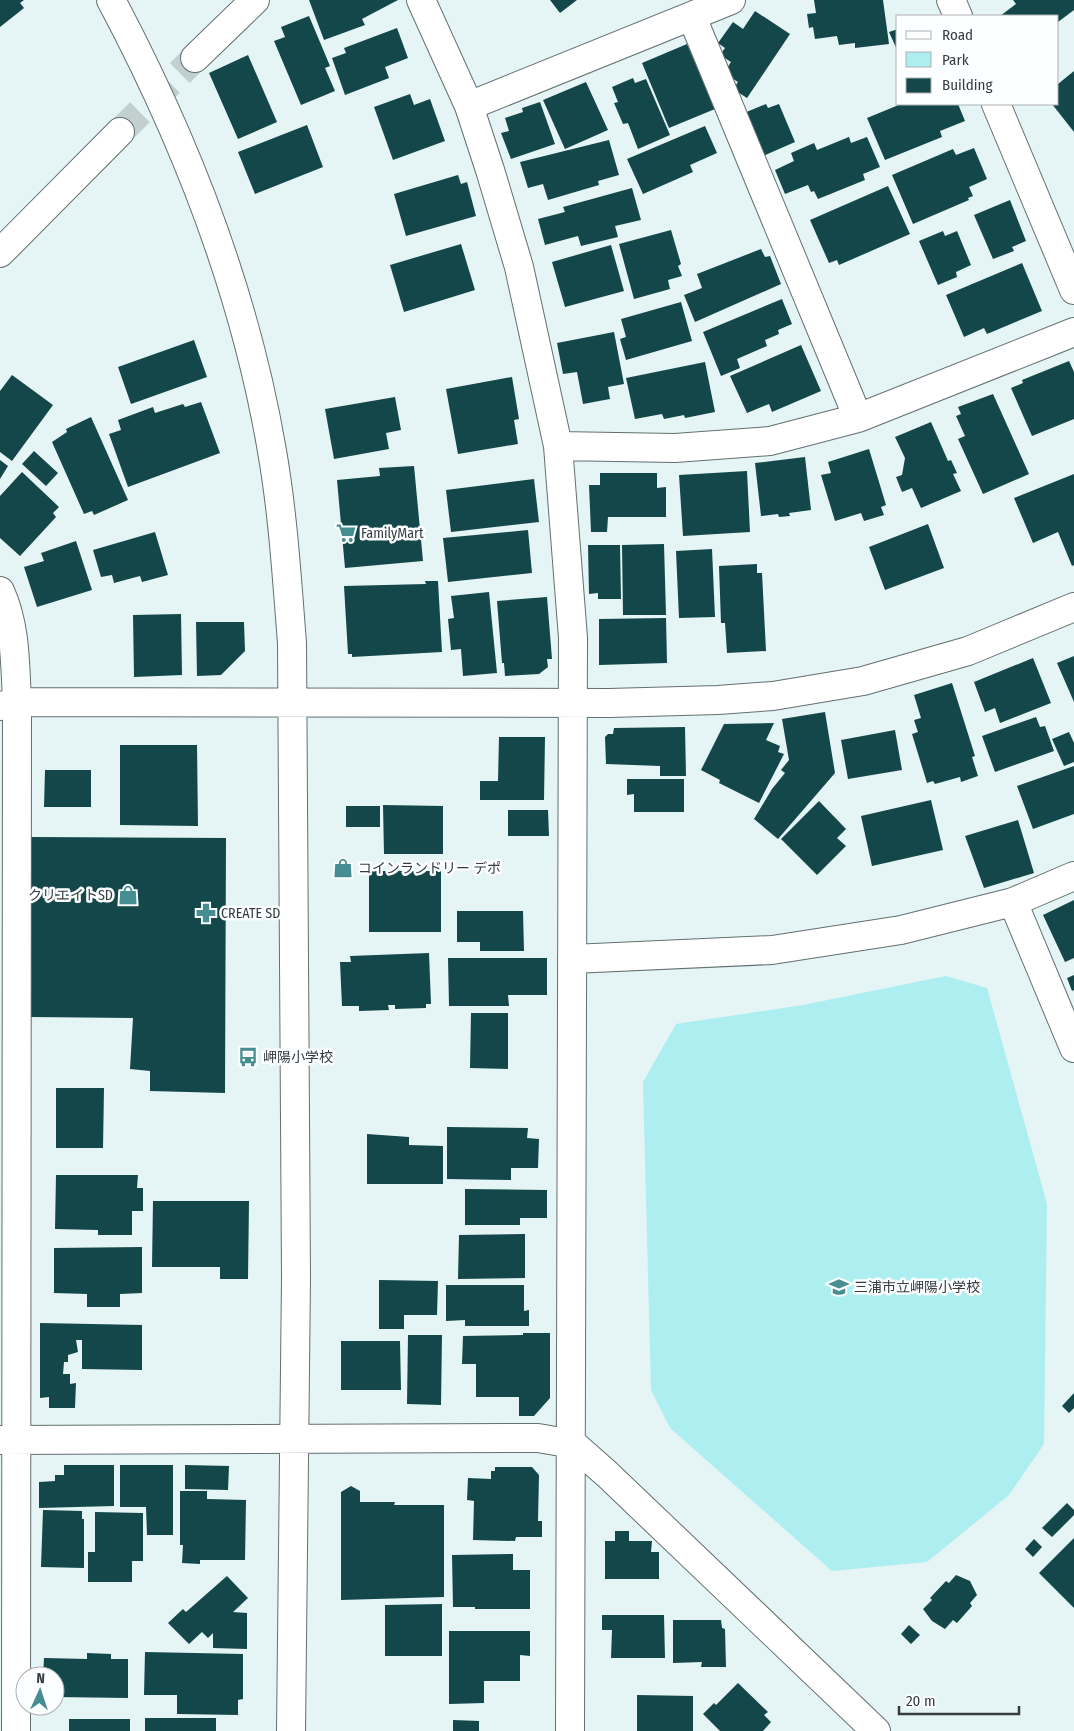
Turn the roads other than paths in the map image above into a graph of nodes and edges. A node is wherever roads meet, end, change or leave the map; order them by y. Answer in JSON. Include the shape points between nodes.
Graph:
{"nodes":[{"id":1,"x":111,"y":0,"type":"edge"},
{"id":2,"x":255,"y":0,"type":"edge"},
{"id":3,"x":421,"y":0,"type":"edge"},
{"id":4,"x":730,"y":0,"type":"edge"},
{"id":5,"x":951,"y":0,"type":"edge"},
{"id":6,"x":958,"y":15,"type":"edge"},
{"id":7,"x":692,"y":16,"type":"junction"},
{"id":8,"x":195,"y":58,"type":"tunnel mouth"},
{"id":9,"x":996,"y":105,"type":"edge"},
{"id":10,"x":469,"y":106,"type":"junction"},
{"id":11,"x":120,"y":132,"type":"tunnel mouth"},
{"id":12,"x":0,"y":253,"type":"edge"},
{"id":13,"x":1074,"y":290,"type":"edge"},
{"id":14,"x":1074,"y":332,"type":"edge"},
{"id":15,"x":858,"y":418,"type":"junction"},
{"id":16,"x":558,"y":446,"type":"junction"},
{"id":17,"x":0,"y":592,"type":"edge"},
{"id":18,"x":1074,"y":607,"type":"edge"},
{"id":19,"x":292,"y":702,"type":"junction"},
{"id":20,"x":571,"y":703,"type":"junction"},
{"id":21,"x":8,"y":704,"type":"edge"},
{"id":22,"x":1074,"y":876,"type":"edge"},
{"id":23,"x":1013,"y":902,"type":"junction"},
{"id":24,"x":572,"y":959,"type":"junction"},
{"id":25,"x":1074,"y":1048,"type":"edge"},
{"id":26,"x":8,"y":1440,"type":"edge"},
{"id":27,"x":293,"y":1440,"type":"junction"},
{"id":28,"x":573,"y":1444,"type":"junction"},
{"id":29,"x":16,"y":1731,"type":"edge"},
{"id":30,"x":290,"y":1731,"type":"edge"},
{"id":31,"x":570,"y":1731,"type":"edge"},
{"id":32,"x":876,"y":1731,"type":"edge"}],
"edges":[{"from":1,"to":19,"type":"street","via":[[190,166],[246,336],[272,452],[288,586]]},
{"from":2,"to":8,"type":"street"},
{"from":3,"to":10,"type":"street"},
{"from":4,"to":7,"type":"street"},
{"from":5,"to":6,"type":"street"},
{"from":7,"to":10,"type":"street"},
{"from":7,"to":15,"type":"street"},
{"from":9,"to":13,"type":"street"},
{"from":10,"to":16,"type":"street","via":[[519,267]]},
{"from":11,"to":12,"type":"street"},
{"from":14,"to":15,"type":"street"},
{"from":15,"to":16,"type":"street","via":[[770,441],[723,446]]},
{"from":16,"to":20,"type":"street","via":[[573,638]]},
{"from":17,"to":21,"type":"street","via":[[13,632]]},
{"from":18,"to":20,"type":"street","via":[[968,651],[863,681],[773,696]]},
{"from":19,"to":20,"type":"street"},
{"from":19,"to":21,"type":"street"},
{"from":19,"to":27,"type":"street","via":[[296,1278]]},
{"from":20,"to":24,"type":"street"},
{"from":21,"to":26,"type":"street"},
{"from":22,"to":23,"type":"street"},
{"from":23,"to":24,"type":"street","via":[[901,930],[772,950]]},
{"from":23,"to":25,"type":"street"},
{"from":24,"to":28,"type":"street"},
{"from":26,"to":27,"type":"street"},
{"from":26,"to":29,"type":"street"},
{"from":27,"to":28,"type":"street","via":[[538,1438]]},
{"from":27,"to":30,"type":"street"},
{"from":28,"to":31,"type":"street"},
{"from":28,"to":32,"type":"street"}]}
